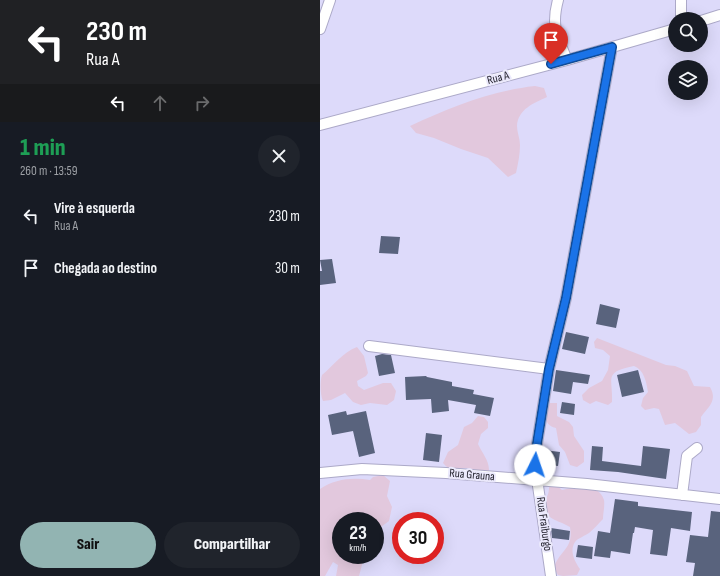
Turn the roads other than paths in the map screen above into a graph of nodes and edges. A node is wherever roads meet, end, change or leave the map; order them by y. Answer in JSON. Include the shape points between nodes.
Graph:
{"nodes":[{"id":1,"x":330,"y":0,"type":"edge"},
{"id":2,"x":558,"y":0,"type":"edge"},
{"id":3,"x":680,"y":0,"type":"edge"},
{"id":4,"x":681,"y":12,"type":"edge"},
{"id":5,"x":720,"y":16,"type":"edge"},
{"id":6,"x":708,"y":19,"type":"edge"},
{"id":7,"x":320,"y":29,"type":"edge"},
{"id":8,"x":668,"y":31,"type":"edge"},
{"id":9,"x":612,"y":47,"type":"junction"},
{"id":10,"x":567,"y":60,"type":"junction"},
{"id":11,"x":320,"y":125,"type":"edge"},
{"id":12,"x":369,"y":346,"type":"dead end"},
{"id":13,"x":549,"y":369,"type":"junction"},
{"id":14,"x":698,"y":448,"type":"dead end"},
{"id":15,"x":320,"y":473,"type":"edge"},
{"id":16,"x":538,"y":481,"type":"junction"},
{"id":17,"x":682,"y":495,"type":"junction"},
{"id":18,"x":720,"y":499,"type":"edge"},
{"id":19,"x":551,"y":576,"type":"edge"}],
"edges":[{"from":1,"to":7,"type":"street"},
{"from":2,"to":10,"type":"street","via":[[554,23]]},
{"from":3,"to":4,"type":"street"},
{"from":5,"to":6,"type":"street"},
{"from":8,"to":9,"type":"street","name":"Rua A"},
{"from":9,"to":10,"type":"street","name":"Rua A"},
{"from":9,"to":13,"type":"street","name":"Rua Fraiburgo","via":[[566,298]]},
{"from":10,"to":11,"type":"street","name":"Rua A"},
{"from":12,"to":13,"type":"street"},
{"from":13,"to":16,"type":"street","name":"Rua Fraiburgo","via":[[536,450]]},
{"from":14,"to":17,"type":"street","via":[[687,456]]},
{"from":15,"to":16,"type":"street","name":"Rua Grauna","via":[[362,469]]},
{"from":16,"to":17,"type":"street","name":"Rua Grauna"},
{"from":16,"to":19,"type":"street","name":"Rua Fraiburgo"},
{"from":17,"to":18,"type":"street","name":"Rua Grauna"}]}
